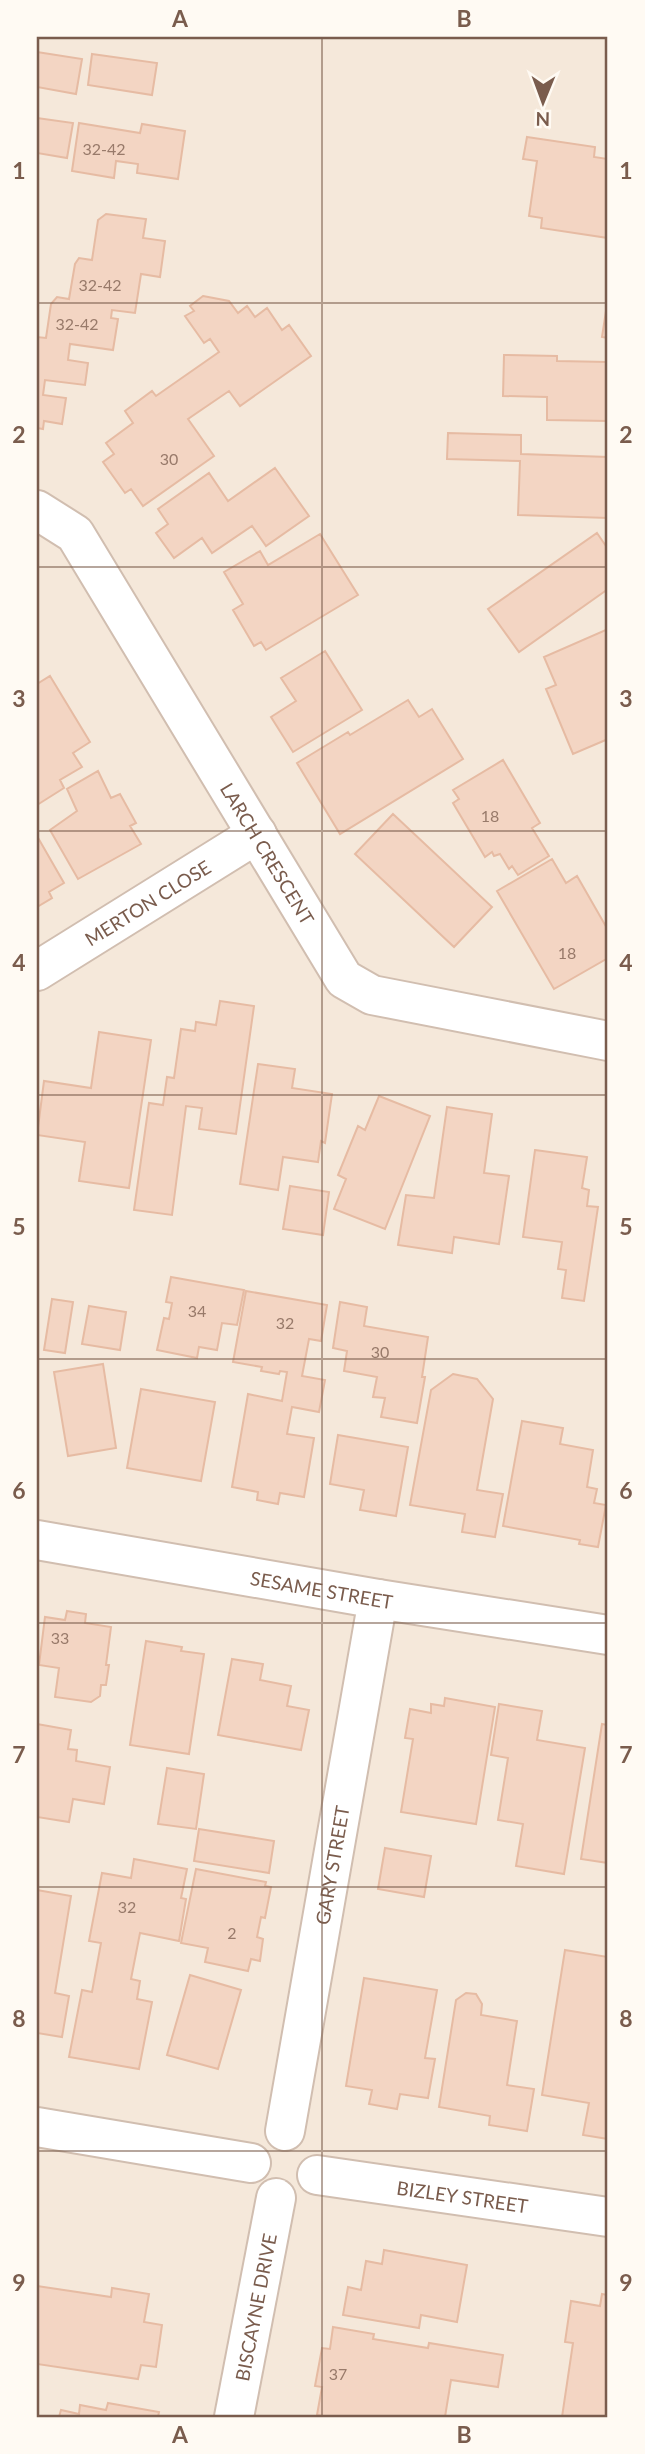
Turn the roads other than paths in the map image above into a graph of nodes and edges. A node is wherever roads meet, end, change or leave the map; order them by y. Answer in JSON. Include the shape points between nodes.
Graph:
{"nodes":[{"id":1,"x":37,"y":510,"type":"edge"},
{"id":2,"x":257,"y":834,"type":"junction"},
{"id":3,"x":37,"y":971,"type":"edge"},
{"id":4,"x":608,"y":1041,"type":"edge"},
{"id":5,"x":37,"y":1540,"type":"edge"},
{"id":6,"x":378,"y":1599,"type":"junction"},
{"id":7,"x":608,"y":1635,"type":"edge"},
{"id":8,"x":37,"y":2127,"type":"edge"},
{"id":9,"x":285,"y":2131,"type":"junction"},
{"id":10,"x":251,"y":2163,"type":"junction"},
{"id":11,"x":317,"y":2175,"type":"junction"},
{"id":12,"x":275,"y":2198,"type":"junction"},
{"id":13,"x":608,"y":2217,"type":"edge"},
{"id":14,"x":234,"y":2417,"type":"edge"}],
"edges":[{"from":1,"to":2,"type":"street","name":"LARCH CRESCENT","via":[[75,534]]},
{"from":2,"to":3,"type":"street","name":"MERTON CLOSE"},
{"from":2,"to":4,"type":"street","name":"LARCH CRESCENT","via":[[344,979],[372,995]]},
{"from":5,"to":6,"type":"street","name":"SESAME STREET"},
{"from":6,"to":7,"type":"street","name":"SESAME STREET"},
{"from":6,"to":9,"type":"street","name":"GARY STREET"},
{"from":8,"to":10,"type":"street"},
{"from":9,"to":10,"type":"street","via":[[260,2142]]},
{"from":9,"to":11,"type":"street","via":[[307,2140],[314,2149]]},
{"from":10,"to":12,"type":"street","via":[[256,2185]]},
{"from":11,"to":12,"type":"street","via":[[297,2197]]},
{"from":11,"to":13,"type":"street","name":"BIZLEY STREET"},
{"from":12,"to":14,"type":"street","name":"BISCAYNE DRIVE"}]}
